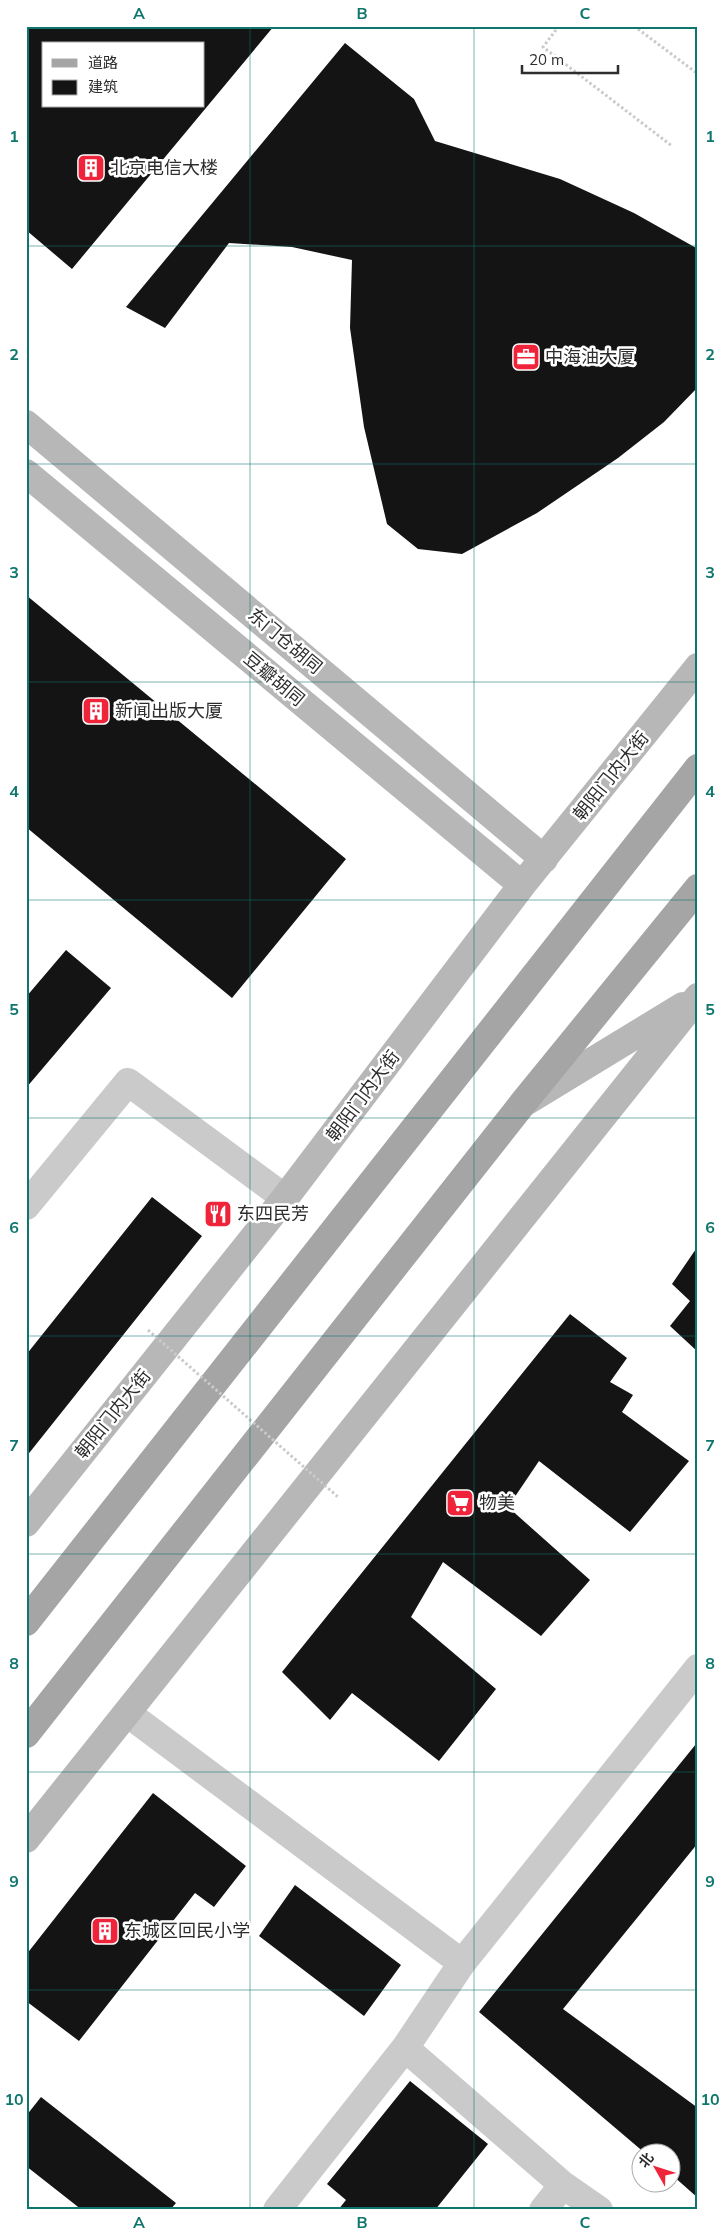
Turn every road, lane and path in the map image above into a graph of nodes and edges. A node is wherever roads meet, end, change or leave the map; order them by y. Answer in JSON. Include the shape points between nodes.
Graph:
{"nodes":[{"id":1,"x":559,"y":26,"type":"edge"},
{"id":2,"x":634,"y":26,"type":"edge"},
{"id":3,"x":698,"y":74,"type":"edge"},
{"id":4,"x":672,"y":146,"type":"dead end"},
{"id":5,"x":26,"y":424,"type":"edge"},
{"id":6,"x":26,"y":472,"type":"edge"},
{"id":7,"x":698,"y":667,"type":"edge"},
{"id":8,"x":698,"y":768,"type":"edge"},
{"id":9,"x":544,"y":859,"type":"junction"},
{"id":10,"x":522,"y":886,"type":"junction"},
{"id":11,"x":698,"y":888,"type":"edge"},
{"id":12,"x":698,"y":997,"type":"edge"},
{"id":13,"x":524,"y":1103,"type":"junction"},
{"id":14,"x":285,"y":1198,"type":"junction"},
{"id":15,"x":26,"y":1206,"type":"edge"},
{"id":16,"x":148,"y":1330,"type":"dead end"},
{"id":17,"x":338,"y":1496,"type":"dead end"},
{"id":18,"x":26,"y":1523,"type":"edge"},
{"id":19,"x":26,"y":1622,"type":"edge"},
{"id":20,"x":698,"y":1668,"type":"edge"},
{"id":21,"x":127,"y":1713,"type":"junction"},
{"id":22,"x":26,"y":1734,"type":"edge"},
{"id":23,"x":26,"y":1840,"type":"edge"},
{"id":24,"x":462,"y":1963,"type":"junction"},
{"id":25,"x":405,"y":2048,"type":"junction"},
{"id":26,"x":563,"y":2185,"type":"junction"},
{"id":27,"x":277,"y":2210,"type":"edge"},
{"id":28,"x":543,"y":2210,"type":"edge"},
{"id":29,"x":599,"y":2210,"type":"edge"}],
"edges":[{"from":1,"to":4,"type":"path","via":[[543,46]]},
{"from":2,"to":3,"type":"path"},
{"from":5,"to":9,"type":"street","name":"东门仓胡同"},
{"from":6,"to":10,"type":"street","name":"豆瓣胡同"},
{"from":7,"to":9,"type":"street","name":"朝阳门内大街"},
{"from":8,"to":19,"type":"main road"},
{"from":9,"to":10,"type":"street","name":"朝阳门内大街"},
{"from":10,"to":14,"type":"street","name":"朝阳门内大街"},
{"from":11,"to":13,"type":"main road"},
{"from":12,"to":13,"type":"street"},
{"from":12,"to":21,"type":"street"},
{"from":13,"to":22,"type":"main road"},
{"from":14,"to":15,"type":"street","via":[[128,1082]]},
{"from":14,"to":18,"type":"street","name":"朝阳门内大街"},
{"from":16,"to":17,"type":"path","bridge":true},
{"from":20,"to":24,"type":"street"},
{"from":21,"to":23,"type":"street"},
{"from":21,"to":24,"type":"street"},
{"from":24,"to":25,"type":"street"},
{"from":25,"to":26,"type":"street"},
{"from":25,"to":27,"type":"street"},
{"from":26,"to":28,"type":"street"},
{"from":26,"to":29,"type":"street"}]}
